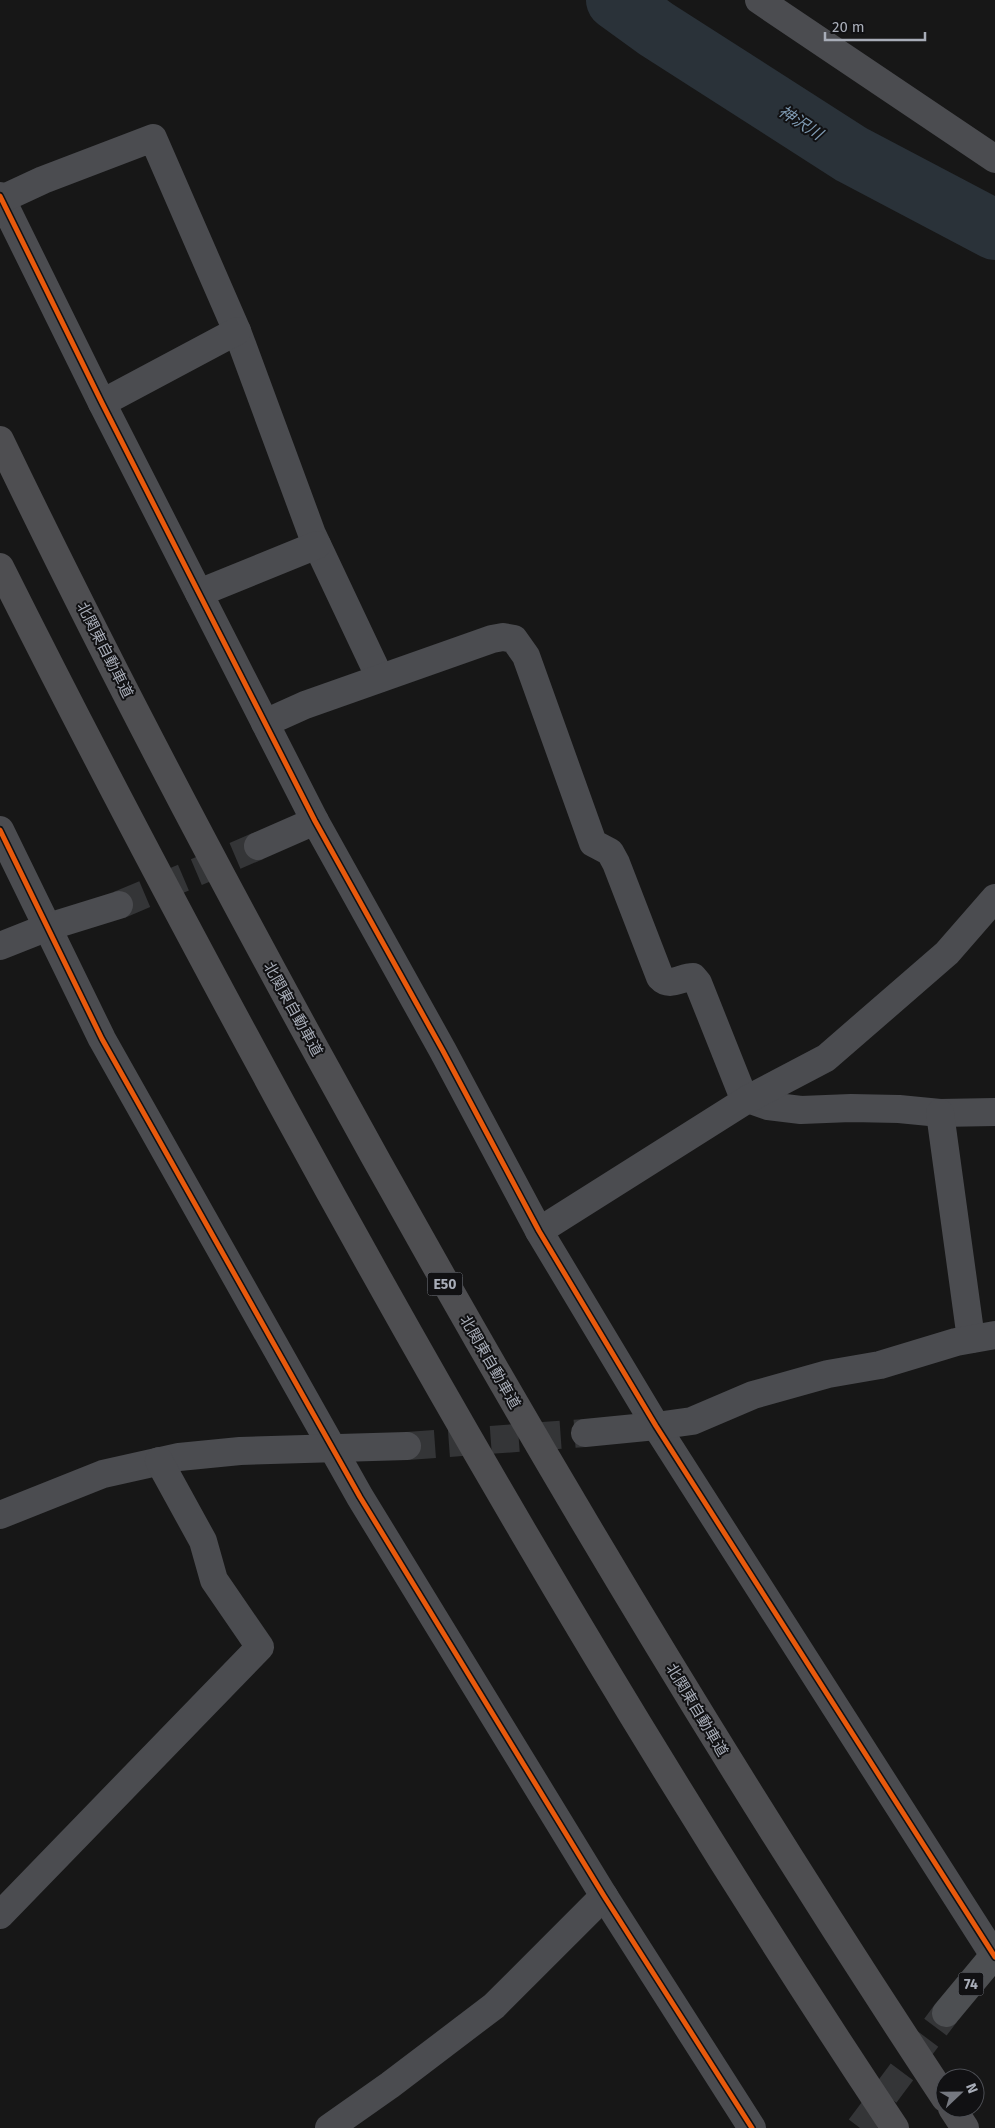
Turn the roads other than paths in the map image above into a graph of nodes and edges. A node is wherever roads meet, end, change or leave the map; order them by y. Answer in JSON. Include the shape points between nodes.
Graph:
{"nodes":[{"id":1,"x":759,"y":0,"type":"edge"},
{"id":2,"x":995,"y":159,"type":"edge"},
{"id":3,"x":1,"y":198,"type":"edge"},
{"id":4,"x":237,"y":331,"type":"junction"},
{"id":5,"x":102,"y":403,"type":"junction"},
{"id":6,"x":0,"y":440,"type":"edge"},
{"id":7,"x":317,"y":545,"type":"junction"},
{"id":8,"x":0,"y":567,"type":"edge"},
{"id":9,"x":199,"y":593,"type":"junction"},
{"id":10,"x":380,"y":678,"type":"junction"},
{"id":11,"x":265,"y":723,"type":"junction"},
{"id":12,"x":315,"y":821,"type":"junction"},
{"id":13,"x":0,"y":830,"type":"edge"},
{"id":14,"x":258,"y":846,"type":"tunnel mouth"},
{"id":15,"x":995,"y":898,"type":"edge"},
{"id":16,"x":120,"y":905,"type":"tunnel mouth"},
{"id":17,"x":48,"y":927,"type":"junction"},
{"id":18,"x":0,"y":946,"type":"edge"},
{"id":19,"x":748,"y":1099,"type":"junction"},
{"id":20,"x":995,"y":1112,"type":"edge"},
{"id":21,"x":940,"y":1113,"type":"junction"},
{"id":22,"x":539,"y":1231,"type":"junction"},
{"id":23,"x":983,"y":1337,"type":"edge"},
{"id":24,"x":656,"y":1426,"type":"junction"},
{"id":25,"x":585,"y":1433,"type":"tunnel mouth"},
{"id":26,"x":407,"y":1446,"type":"tunnel mouth"},
{"id":27,"x":333,"y":1449,"type":"junction"},
{"id":28,"x":159,"y":1461,"type":"junction"},
{"id":29,"x":0,"y":1515,"type":"edge"},
{"id":30,"x":604,"y":1896,"type":"junction"},
{"id":31,"x":0,"y":1915,"type":"edge"},
{"id":32,"x":995,"y":1955,"type":"edge"},
{"id":33,"x":946,"y":2013,"type":"tunnel mouth"},
{"id":34,"x":935,"y":2083,"type":"edge"},
{"id":35,"x":329,"y":2128,"type":"edge"},
{"id":36,"x":752,"y":2128,"type":"edge"},
{"id":37,"x":895,"y":2128,"type":"edge"}],
"edges":[{"from":1,"to":2,"type":"street"},
{"from":3,"to":4,"type":"street","via":[[153,138]]},
{"from":3,"to":5,"type":"street"},
{"from":4,"to":5,"type":"street"},
{"from":4,"to":7,"type":"street"},
{"from":5,"to":9,"type":"street"},
{"from":6,"to":34,"type":"highway","name":"北関東自動車道","number":"E50","via":[[239,911],[405,1214],[632,1603],[757,1807]]},
{"from":7,"to":9,"type":"street"},
{"from":7,"to":10,"type":"street"},
{"from":8,"to":37,"type":"highway","via":[[190,935],[453,1412],[698,1823]]},
{"from":9,"to":11,"type":"street"},
{"from":10,"to":11,"type":"street"},
{"from":10,"to":19,"type":"street","via":[[492,640],[514,639],[526,656],[593,843],[610,852],[616,863],[660,977],[670,983],[686,977],[693,977],[698,982]]},
{"from":11,"to":12,"type":"street"},
{"from":12,"to":14,"type":"street"},
{"from":12,"to":22,"type":"street"},
{"from":13,"to":17,"type":"street"},
{"from":15,"to":19,"type":"street","via":[[947,952],[826,1058]]},
{"from":16,"to":17,"type":"street"},
{"from":17,"to":18,"type":"street"},
{"from":17,"to":27,"type":"street","via":[[111,1055]]},
{"from":19,"to":21,"type":"street","via":[[768,1106],[801,1110],[880,1109]]},
{"from":19,"to":22,"type":"street"},
{"from":20,"to":21,"type":"street"},
{"from":21,"to":23,"type":"street"},
{"from":22,"to":24,"type":"street"},
{"from":23,"to":24,"type":"street","via":[[880,1366],[828,1374],[753,1395],[692,1421]]},
{"from":24,"to":25,"type":"street"},
{"from":24,"to":32,"type":"street"},
{"from":26,"to":27,"type":"street"},
{"from":27,"to":28,"type":"street","via":[[240,1451]]},
{"from":27,"to":30,"type":"street"},
{"from":28,"to":29,"type":"street","via":[[103,1474]]},
{"from":28,"to":31,"type":"street","via":[[203,1541],[214,1580],[260,1647]]},
{"from":30,"to":35,"type":"street","via":[[494,2006]]},
{"from":30,"to":36,"type":"street"},
{"from":32,"to":33,"type":"main road","number":"74"}]}
